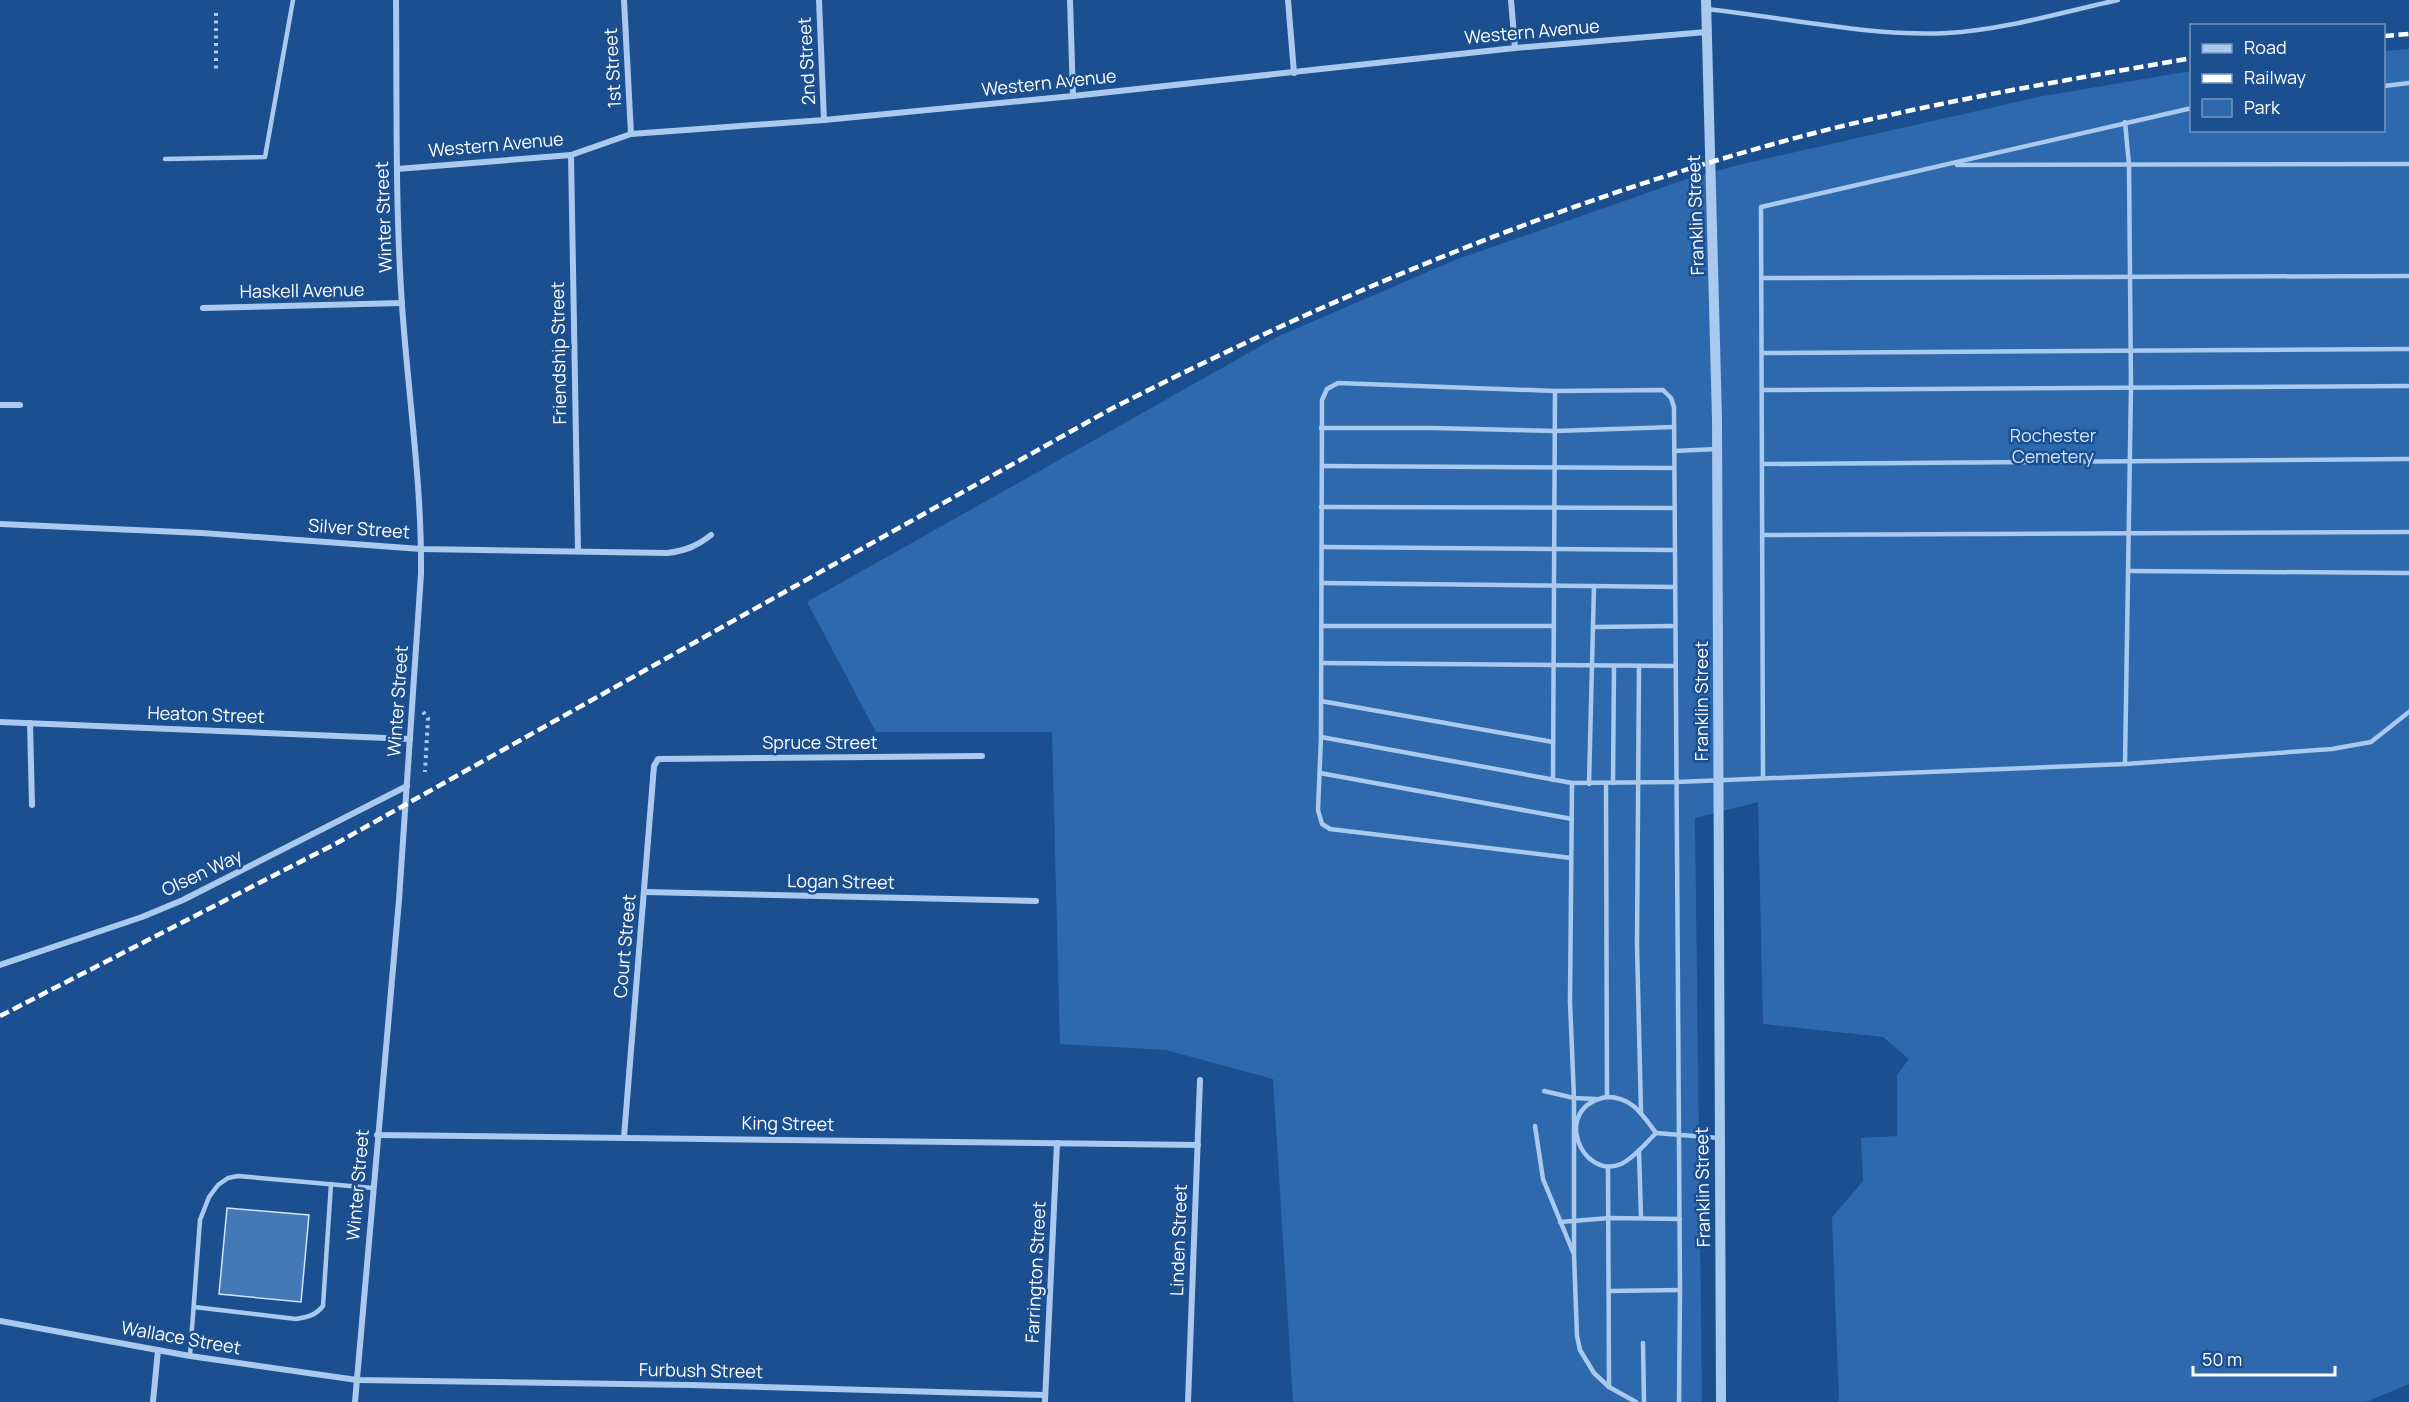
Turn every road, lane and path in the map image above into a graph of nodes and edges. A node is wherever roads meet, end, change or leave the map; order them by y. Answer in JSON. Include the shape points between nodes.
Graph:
{"nodes":[{"id":1,"x":293,"y":0,"type":"edge"},
{"id":2,"x":396,"y":0,"type":"edge"},
{"id":3,"x":624,"y":0,"type":"edge"},
{"id":4,"x":819,"y":0,"type":"edge"},
{"id":5,"x":1070,"y":0,"type":"edge"},
{"id":6,"x":1288,"y":0,"type":"edge"},
{"id":7,"x":1511,"y":0,"type":"edge"},
{"id":8,"x":2118,"y":0,"type":"edge"},
{"id":9,"x":1706,"y":4,"type":"edge"},
{"id":10,"x":216,"y":13,"type":"dead end"},
{"id":11,"x":1707,"y":32,"type":"junction"},
{"id":12,"x":1515,"y":48,"type":"junction"},
{"id":13,"x":216,"y":73,"type":"dead end"},
{"id":14,"x":1294,"y":73,"type":"junction"},
{"id":15,"x":2409,"y":83,"type":"edge"},
{"id":16,"x":2385,"y":86,"type":"edge"},
{"id":17,"x":1073,"y":96,"type":"junction"},
{"id":18,"x":2190,"y":108,"type":"edge"},
{"id":19,"x":824,"y":120,"type":"junction"},
{"id":20,"x":2125,"y":122,"type":"junction"},
{"id":21,"x":631,"y":134,"type":"junction"},
{"id":22,"x":571,"y":154,"type":"junction"},
{"id":23,"x":165,"y":159,"type":"dead end"},
{"id":24,"x":2409,"y":164,"type":"edge"},
{"id":25,"x":1949,"y":165,"type":"junction"},
{"id":26,"x":2129,"y":165,"type":"junction"},
{"id":27,"x":397,"y":169,"type":"junction"},
{"id":28,"x":2409,"y":276,"type":"edge"},
{"id":29,"x":2130,"y":277,"type":"junction"},
{"id":30,"x":1761,"y":278,"type":"junction"},
{"id":31,"x":402,"y":303,"type":"junction"},
{"id":32,"x":203,"y":308,"type":"dead end"},
{"id":33,"x":2409,"y":349,"type":"edge"},
{"id":34,"x":1762,"y":352,"type":"junction"},
{"id":35,"x":2130,"y":352,"type":"junction"},
{"id":36,"x":2409,"y":386,"type":"edge"},
{"id":37,"x":2131,"y":387,"type":"junction"},
{"id":38,"x":1762,"y":390,"type":"junction"},
{"id":39,"x":1555,"y":391,"type":"junction"},
{"id":40,"x":0,"y":405,"type":"edge"},
{"id":41,"x":20,"y":405,"type":"dead end"},
{"id":42,"x":1674,"y":427,"type":"junction"},
{"id":43,"x":1322,"y":428,"type":"junction"},
{"id":44,"x":1555,"y":431,"type":"junction"},
{"id":45,"x":1718,"y":450,"type":"junction"},
{"id":46,"x":1674,"y":451,"type":"junction"},
{"id":47,"x":2409,"y":459,"type":"edge"},
{"id":48,"x":2131,"y":461,"type":"junction"},
{"id":49,"x":1762,"y":464,"type":"junction"},
{"id":50,"x":1322,"y":466,"type":"junction"},
{"id":51,"x":1555,"y":466,"type":"junction"},
{"id":52,"x":1674,"y":468,"type":"junction"},
{"id":53,"x":1321,"y":507,"type":"junction"},
{"id":54,"x":1554,"y":508,"type":"junction"},
{"id":55,"x":1674,"y":508,"type":"junction"},
{"id":56,"x":0,"y":524,"type":"edge"},
{"id":57,"x":2409,"y":532,"type":"edge"},
{"id":58,"x":2131,"y":533,"type":"junction"},
{"id":59,"x":711,"y":535,"type":"dead end"},
{"id":60,"x":1763,"y":536,"type":"junction"},
{"id":61,"x":1322,"y":547,"type":"junction"},
{"id":62,"x":421,"y":549,"type":"junction"},
{"id":63,"x":1554,"y":549,"type":"junction"},
{"id":64,"x":1675,"y":550,"type":"junction"},
{"id":65,"x":578,"y":551,"type":"junction"},
{"id":66,"x":2130,"y":571,"type":"junction"},
{"id":67,"x":2409,"y":573,"type":"edge"},
{"id":68,"x":1322,"y":583,"type":"junction"},
{"id":69,"x":1554,"y":586,"type":"junction"},
{"id":70,"x":1594,"y":586,"type":"junction"},
{"id":71,"x":1675,"y":587,"type":"junction"},
{"id":72,"x":1321,"y":626,"type":"junction"},
{"id":73,"x":1554,"y":626,"type":"junction"},
{"id":74,"x":1675,"y":626,"type":"junction"},
{"id":75,"x":1594,"y":627,"type":"junction"},
{"id":76,"x":1322,"y":663,"type":"junction"},
{"id":77,"x":1553,"y":665,"type":"junction"},
{"id":78,"x":1594,"y":666,"type":"junction"},
{"id":79,"x":1614,"y":666,"type":"junction"},
{"id":80,"x":1639,"y":666,"type":"junction"},
{"id":81,"x":1676,"y":666,"type":"junction"},
{"id":82,"x":413,"y":700,"type":"junction"},
{"id":83,"x":1321,"y":701,"type":"junction"},
{"id":84,"x":2409,"y":712,"type":"edge"},
{"id":85,"x":0,"y":722,"type":"edge"},
{"id":86,"x":30,"y":723,"type":"junction"},
{"id":87,"x":1321,"y":737,"type":"junction"},
{"id":88,"x":410,"y":739,"type":"junction"},
{"id":89,"x":1553,"y":742,"type":"junction"},
{"id":90,"x":982,"y":756,"type":"dead end"},
{"id":91,"x":658,"y":759,"type":"joint"},
{"id":92,"x":2125,"y":764,"type":"junction"},
{"id":93,"x":425,"y":772,"type":"dead end"},
{"id":94,"x":1320,"y":773,"type":"junction"},
{"id":95,"x":1763,"y":777,"type":"junction"},
{"id":96,"x":1553,"y":780,"type":"junction"},
{"id":97,"x":1719,"y":780,"type":"junction"},
{"id":98,"x":1677,"y":782,"type":"junction"},
{"id":99,"x":1572,"y":783,"type":"junction"},
{"id":100,"x":1606,"y":783,"type":"junction"},
{"id":101,"x":1613,"y":783,"type":"junction"},
{"id":102,"x":1638,"y":783,"type":"junction"},
{"id":103,"x":1589,"y":784,"type":"junction"},
{"id":104,"x":407,"y":786,"type":"junction"},
{"id":105,"x":32,"y":805,"type":"dead end"},
{"id":106,"x":1572,"y":819,"type":"junction"},
{"id":107,"x":1571,"y":858,"type":"junction"},
{"id":108,"x":645,"y":892,"type":"junction"},
{"id":109,"x":1036,"y":901,"type":"dead end"},
{"id":110,"x":0,"y":965,"type":"edge"},
{"id":111,"x":1200,"y":1080,"type":"dead end"},
{"id":112,"x":1544,"y":1091,"type":"dead end"},
{"id":113,"x":1607,"y":1097,"type":"junction"},
{"id":114,"x":1574,"y":1098,"type":"junction"},
{"id":115,"x":1596,"y":1099,"type":"junction"},
{"id":116,"x":1641,"y":1112,"type":"junction"},
{"id":117,"x":1535,"y":1126,"type":"dead end"},
{"id":118,"x":1575,"y":1130,"type":"junction"},
{"id":119,"x":1656,"y":1133,"type":"junction"},
{"id":120,"x":377,"y":1135,"type":"junction"},
{"id":121,"x":1679,"y":1136,"type":"junction"},
{"id":122,"x":624,"y":1137,"type":"junction"},
{"id":123,"x":1719,"y":1138,"type":"junction"},
{"id":124,"x":1057,"y":1143,"type":"junction"},
{"id":125,"x":1198,"y":1145,"type":"junction"},
{"id":126,"x":1639,"y":1150,"type":"junction"},
{"id":127,"x":1608,"y":1167,"type":"junction"},
{"id":128,"x":331,"y":1184,"type":"junction"},
{"id":129,"x":373,"y":1188,"type":"junction"},
{"id":130,"x":1610,"y":1218,"type":"junction"},
{"id":131,"x":1641,"y":1218,"type":"junction"},
{"id":132,"x":1680,"y":1219,"type":"junction"},
{"id":133,"x":1575,"y":1220,"type":"junction"},
{"id":134,"x":1560,"y":1222,"type":"junction"},
{"id":135,"x":1574,"y":1254,"type":"junction"},
{"id":136,"x":1680,"y":1290,"type":"junction"},
{"id":137,"x":1610,"y":1291,"type":"junction"},
{"id":138,"x":194,"y":1307,"type":"junction"},
{"id":139,"x":0,"y":1321,"type":"edge"},
{"id":140,"x":1643,"y":1343,"type":"dead end"},
{"id":141,"x":158,"y":1350,"type":"junction"},
{"id":142,"x":190,"y":1356,"type":"junction"},
{"id":143,"x":357,"y":1380,"type":"junction"},
{"id":144,"x":1609,"y":1387,"type":"junction"},
{"id":145,"x":1045,"y":1398,"type":"edge"},
{"id":146,"x":153,"y":1402,"type":"edge"},
{"id":147,"x":355,"y":1402,"type":"edge"},
{"id":148,"x":1188,"y":1402,"type":"edge"},
{"id":149,"x":1636,"y":1402,"type":"edge"},
{"id":150,"x":1644,"y":1402,"type":"edge"},
{"id":151,"x":1679,"y":1402,"type":"edge"},
{"id":152,"x":1721,"y":1402,"type":"edge"}],
"edges":[{"from":1,"to":23,"type":"lane","via":[[265,157]]},
{"from":2,"to":27,"type":"street","name":"Winter Street"},
{"from":3,"to":21,"type":"street","name":"1st Street"},
{"from":4,"to":19,"type":"street","name":"2nd Street"},
{"from":5,"to":17,"type":"street"},
{"from":6,"to":14,"type":"street"},
{"from":7,"to":12,"type":"street"},
{"from":8,"to":9,"type":"lane","via":[[1948,33],[1892,32]]},
{"from":9,"to":11,"type":"street","name":"Franklin Street"},
{"from":10,"to":13,"type":"path"},
{"from":11,"to":12,"type":"street","name":"Western Avenue"},
{"from":11,"to":45,"type":"street","name":"Franklin Street"},
{"from":12,"to":14,"type":"street","name":"Western Avenue"},
{"from":14,"to":17,"type":"street","name":"Western Avenue"},
{"from":15,"to":16,"type":"lane"},
{"from":17,"to":19,"type":"street","name":"Western Avenue"},
{"from":18,"to":20,"type":"lane"},
{"from":19,"to":21,"type":"street","name":"Western Avenue"},
{"from":20,"to":25,"type":"lane"},
{"from":20,"to":26,"type":"lane"},
{"from":21,"to":22,"type":"street","name":"Western Avenue"},
{"from":22,"to":27,"type":"street","name":"Western Avenue"},
{"from":22,"to":65,"type":"street","name":"Friendship Street"},
{"from":24,"to":26,"type":"lane"},
{"from":25,"to":26,"type":"lane"},
{"from":25,"to":30,"type":"lane","via":[[1761,207]]},
{"from":26,"to":29,"type":"lane"},
{"from":27,"to":31,"type":"street","name":"Winter Street"},
{"from":28,"to":29,"type":"lane"},
{"from":29,"to":30,"type":"lane"},
{"from":29,"to":35,"type":"lane"},
{"from":30,"to":34,"type":"lane"},
{"from":31,"to":32,"type":"street","name":"Haskell Avenue"},
{"from":31,"to":62,"type":"street","name":"Winter Street"},
{"from":33,"to":35,"type":"lane"},
{"from":34,"to":35,"type":"lane"},
{"from":34,"to":38,"type":"lane"},
{"from":35,"to":37,"type":"lane"},
{"from":36,"to":37,"type":"lane"},
{"from":37,"to":38,"type":"lane"},
{"from":37,"to":48,"type":"lane"},
{"from":38,"to":49,"type":"lane"},
{"from":39,"to":42,"type":"lane","via":[[1663,390],[1674,407]]},
{"from":39,"to":43,"type":"lane","via":[[1338,383],[1327,389],[1322,400]]},
{"from":39,"to":44,"type":"lane"},
{"from":40,"to":41,"type":"street"},
{"from":42,"to":44,"type":"lane"},
{"from":42,"to":46,"type":"lane"},
{"from":43,"to":44,"type":"lane"},
{"from":43,"to":50,"type":"lane"},
{"from":44,"to":51,"type":"lane"},
{"from":45,"to":46,"type":"lane"},
{"from":45,"to":97,"type":"street","name":"Franklin Street"},
{"from":46,"to":52,"type":"lane"},
{"from":47,"to":48,"type":"lane"},
{"from":48,"to":49,"type":"lane"},
{"from":48,"to":58,"type":"lane"},
{"from":49,"to":60,"type":"lane"},
{"from":50,"to":51,"type":"lane"},
{"from":50,"to":53,"type":"lane"},
{"from":51,"to":52,"type":"lane"},
{"from":51,"to":54,"type":"lane"},
{"from":52,"to":55,"type":"lane"},
{"from":53,"to":54,"type":"lane"},
{"from":53,"to":61,"type":"lane"},
{"from":54,"to":55,"type":"lane"},
{"from":54,"to":63,"type":"lane"},
{"from":55,"to":64,"type":"lane"},
{"from":56,"to":62,"type":"street","name":"Silver Street"},
{"from":57,"to":58,"type":"lane"},
{"from":58,"to":60,"type":"lane"},
{"from":58,"to":66,"type":"lane"},
{"from":59,"to":65,"type":"street","name":"Silver Street","via":[[682,552]]},
{"from":60,"to":95,"type":"lane"},
{"from":61,"to":63,"type":"lane"},
{"from":61,"to":68,"type":"lane"},
{"from":62,"to":65,"type":"street","name":"Silver Street"},
{"from":62,"to":82,"type":"street","name":"Winter Street"},
{"from":63,"to":64,"type":"lane"},
{"from":63,"to":69,"type":"lane"},
{"from":64,"to":71,"type":"lane"},
{"from":66,"to":67,"type":"lane"},
{"from":66,"to":92,"type":"lane"},
{"from":68,"to":69,"type":"lane"},
{"from":68,"to":72,"type":"lane"},
{"from":69,"to":70,"type":"lane"},
{"from":69,"to":73,"type":"lane"},
{"from":70,"to":71,"type":"lane"},
{"from":70,"to":75,"type":"lane"},
{"from":71,"to":74,"type":"lane"},
{"from":72,"to":73,"type":"lane"},
{"from":72,"to":76,"type":"lane"},
{"from":73,"to":77,"type":"lane"},
{"from":74,"to":75,"type":"lane"},
{"from":74,"to":81,"type":"lane"},
{"from":75,"to":78,"type":"lane"},
{"from":76,"to":77,"type":"lane"},
{"from":76,"to":83,"type":"lane"},
{"from":77,"to":78,"type":"lane"},
{"from":77,"to":89,"type":"lane"},
{"from":78,"to":79,"type":"lane"},
{"from":78,"to":103,"type":"lane"},
{"from":79,"to":80,"type":"lane"},
{"from":79,"to":101,"type":"lane"},
{"from":80,"to":81,"type":"lane"},
{"from":80,"to":102,"type":"lane"},
{"from":81,"to":98,"type":"lane"},
{"from":82,"to":88,"type":"street","name":"Winter Street"},
{"from":82,"to":93,"type":"path","via":[[428,718]]},
{"from":83,"to":87,"type":"lane"},
{"from":83,"to":89,"type":"lane"},
{"from":84,"to":92,"type":"lane","via":[[2371,742],[2332,749]]},
{"from":85,"to":86,"type":"street","name":"Heaton Street"},
{"from":86,"to":88,"type":"street","name":"Heaton Street"},
{"from":86,"to":105,"type":"street"},
{"from":87,"to":94,"type":"lane"},
{"from":87,"to":96,"type":"lane"},
{"from":88,"to":104,"type":"street","name":"Winter Street"},
{"from":89,"to":96,"type":"lane"},
{"from":90,"to":91,"type":"street","name":"Spruce Street"},
{"from":91,"to":108,"type":"street","name":"Court Street","via":[[654,766]]},
{"from":92,"to":95,"type":"lane"},
{"from":94,"to":106,"type":"lane"},
{"from":94,"to":107,"type":"lane","via":[[1320,817],[1330,829]]},
{"from":95,"to":97,"type":"lane"},
{"from":96,"to":99,"type":"lane"},
{"from":97,"to":98,"type":"lane"},
{"from":97,"to":123,"type":"street","name":"Franklin Street"},
{"from":98,"to":102,"type":"lane"},
{"from":98,"to":121,"type":"lane"},
{"from":99,"to":103,"type":"lane"},
{"from":99,"to":106,"type":"lane"},
{"from":100,"to":101,"type":"lane"},
{"from":100,"to":103,"type":"lane"},
{"from":100,"to":113,"type":"lane"},
{"from":101,"to":102,"type":"lane"},
{"from":102,"to":116,"type":"lane"},
{"from":104,"to":110,"type":"street","name":"Olsen Way","via":[[183,900]]},
{"from":104,"to":120,"type":"street","name":"Winter Street"},
{"from":106,"to":107,"type":"lane"},
{"from":107,"to":114,"type":"lane"},
{"from":108,"to":109,"type":"street","name":"Logan Street"},
{"from":108,"to":122,"type":"street","name":"Court Street"},
{"from":111,"to":125,"type":"street","name":"Linden Street"},
{"from":112,"to":114,"type":"lane"},
{"from":113,"to":115,"type":"lane"},
{"from":113,"to":116,"type":"lane","via":[[1630,1102]]},
{"from":114,"to":115,"type":"lane"},
{"from":114,"to":118,"type":"lane"},
{"from":115,"to":118,"type":"lane","via":[[1578,1117]]},
{"from":116,"to":119,"type":"lane"},
{"from":117,"to":134,"type":"lane","via":[[1543,1179]]},
{"from":118,"to":127,"type":"lane","via":[[1587,1155]]},
{"from":118,"to":133,"type":"lane"},
{"from":119,"to":121,"type":"lane"},
{"from":119,"to":126,"type":"lane"},
{"from":120,"to":122,"type":"street","name":"King Street"},
{"from":120,"to":129,"type":"street","name":"Winter Street"},
{"from":121,"to":123,"type":"lane"},
{"from":121,"to":132,"type":"lane"},
{"from":122,"to":124,"type":"street","name":"King Street"},
{"from":123,"to":152,"type":"street","name":"Franklin Street"},
{"from":124,"to":125,"type":"street","name":"King Street"},
{"from":124,"to":145,"type":"street","name":"Farrington Street"},
{"from":125,"to":148,"type":"street","name":"Linden Street"},
{"from":126,"to":127,"type":"lane","via":[[1620,1164]]},
{"from":126,"to":131,"type":"lane"},
{"from":127,"to":130,"type":"lane"},
{"from":128,"to":129,"type":"lane"},
{"from":128,"to":138,"type":"lane","via":[[238,1176],[218,1185],[200,1220]]},
{"from":128,"to":138,"type":"lane","via":[[323,1305],[318,1312],[296,1319]]},
{"from":129,"to":143,"type":"street","name":"Winter Street"},
{"from":130,"to":131,"type":"lane"},
{"from":130,"to":133,"type":"lane"},
{"from":130,"to":137,"type":"lane"},
{"from":131,"to":132,"type":"lane"},
{"from":132,"to":136,"type":"lane"},
{"from":133,"to":134,"type":"lane"},
{"from":133,"to":135,"type":"lane"},
{"from":134,"to":135,"type":"lane"},
{"from":135,"to":144,"type":"lane","via":[[1580,1350],[1594,1373]]},
{"from":136,"to":137,"type":"lane"},
{"from":136,"to":151,"type":"lane"},
{"from":137,"to":144,"type":"lane"},
{"from":138,"to":142,"type":"lane"},
{"from":139,"to":141,"type":"street","name":"Wallace Street"},
{"from":140,"to":150,"type":"lane"},
{"from":141,"to":142,"type":"street","name":"Wallace Street"},
{"from":141,"to":146,"type":"street"},
{"from":142,"to":143,"type":"street","name":"Wallace Street"},
{"from":143,"to":145,"type":"street","name":"Furbush Street","via":[[678,1385]]},
{"from":143,"to":147,"type":"street","name":"Winter Street"},
{"from":144,"to":149,"type":"lane"}]}
